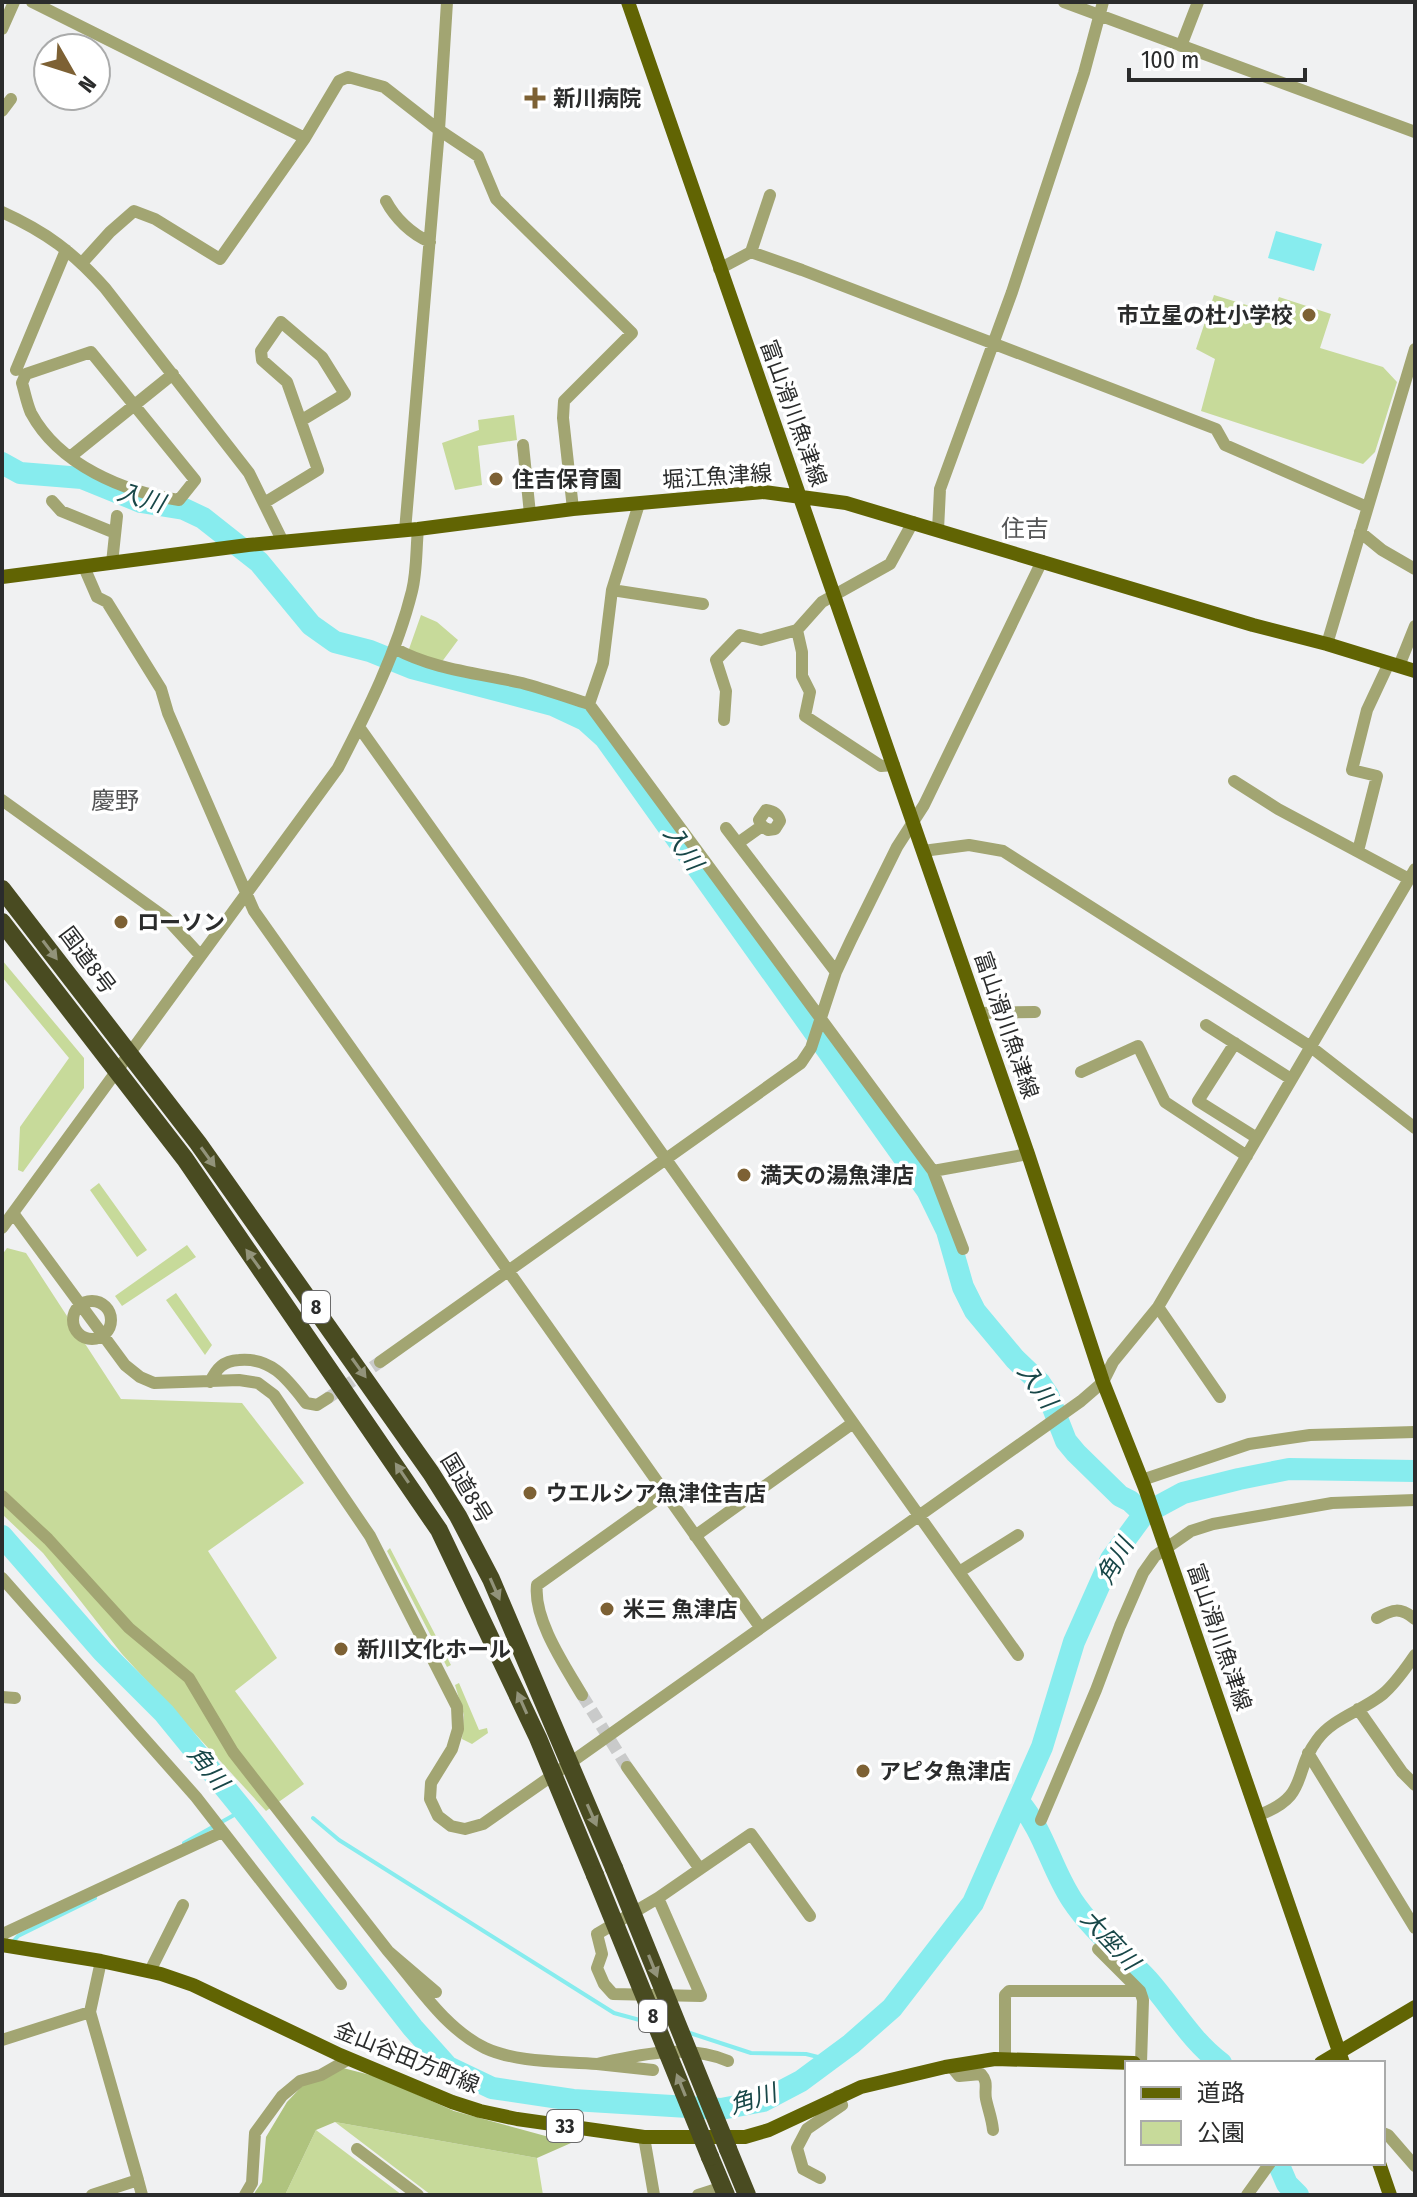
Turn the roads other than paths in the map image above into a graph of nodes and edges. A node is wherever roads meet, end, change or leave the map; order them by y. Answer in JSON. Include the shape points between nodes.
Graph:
{"nodes":[{"id":1,"x":14,"y":2,"type":"edge"},
{"id":2,"x":32,"y":2,"type":"edge"},
{"id":3,"x":447,"y":2,"type":"edge"},
{"id":4,"x":628,"y":2,"type":"edge"},
{"id":5,"x":1064,"y":2,"type":"edge"},
{"id":6,"x":1198,"y":2,"type":"edge"},
{"id":7,"x":1100,"y":8,"type":"edge"},
{"id":8,"x":2,"y":29,"type":"edge"},
{"id":9,"x":1181,"y":46,"type":"junction"},
{"id":10,"x":11,"y":99,"type":"dead end"},
{"id":11,"x":2,"y":111,"type":"edge"},
{"id":12,"x":439,"y":130,"type":"junction"},
{"id":13,"x":1415,"y":132,"type":"edge"},
{"id":14,"x":305,"y":138,"type":"junction"},
{"id":15,"x":770,"y":195,"type":"dead end"},
{"id":16,"x":386,"y":201,"type":"dead end"},
{"id":17,"x":2,"y":212,"type":"edge"},
{"id":18,"x":430,"y":242,"type":"junction"},
{"id":19,"x":66,"y":250,"type":"junction"},
{"id":20,"x":751,"y":252,"type":"junction"},
{"id":21,"x":82,"y":263,"type":"junction"},
{"id":22,"x":719,"y":269,"type":"junction"},
{"id":23,"x":991,"y":344,"type":"junction"},
{"id":24,"x":1415,"y":349,"type":"edge"},
{"id":25,"x":16,"y":370,"type":"dead end"},
{"id":26,"x":173,"y":374,"type":"junction"},
{"id":27,"x":135,"y":404,"type":"junction"},
{"id":28,"x":302,"y":420,"type":"junction"},
{"id":29,"x":523,"y":445,"type":"dead end"},
{"id":30,"x":70,"y":457,"type":"junction"},
{"id":31,"x":800,"y":496,"type":"junction"},
{"id":32,"x":52,"y":501,"type":"dead end"},
{"id":33,"x":264,"y":503,"type":"junction"},
{"id":34,"x":639,"y":504,"type":"junction"},
{"id":35,"x":1367,"y":507,"type":"junction"},
{"id":36,"x":573,"y":509,"type":"junction"},
{"id":37,"x":530,"y":514,"type":"junction"},
{"id":38,"x":117,"y":516,"type":"dead end"},
{"id":39,"x":913,"y":522,"type":"junction"},
{"id":40,"x":412,"y":530,"type":"junction"},
{"id":41,"x":938,"y":530,"type":"junction"},
{"id":42,"x":1360,"y":532,"type":"junction"},
{"id":43,"x":115,"y":533,"type":"junction"},
{"id":44,"x":283,"y":542,"type":"junction"},
{"id":45,"x":1042,"y":561,"type":"junction"},
{"id":46,"x":112,"y":563,"type":"junction"},
{"id":47,"x":84,"y":567,"type":"junction"},
{"id":48,"x":1415,"y":569,"type":"edge"},
{"id":49,"x":2,"y":577,"type":"edge"},
{"id":50,"x":612,"y":590,"type":"junction"},
{"id":51,"x":835,"y":596,"type":"junction"},
{"id":52,"x":703,"y":604,"type":"dead end"},
{"id":53,"x":1415,"y":626,"type":"edge"},
{"id":54,"x":797,"y":630,"type":"junction"},
{"id":55,"x":1327,"y":644,"type":"junction"},
{"id":56,"x":394,"y":648,"type":"junction"},
{"id":57,"x":1394,"y":665,"type":"junction"},
{"id":58,"x":1415,"y":671,"type":"edge"},
{"id":59,"x":589,"y":704,"type":"junction"},
{"id":60,"x":724,"y":720,"type":"dead end"},
{"id":61,"x":359,"y":727,"type":"junction"},
{"id":62,"x":894,"y":765,"type":"junction"},
{"id":63,"x":1234,"y":781,"type":"dead end"},
{"id":64,"x":2,"y":800,"type":"edge"},
{"id":65,"x":913,"y":822,"type":"junction"},
{"id":66,"x":762,"y":826,"type":"dead end"},
{"id":67,"x":726,"y":828,"type":"dead end"},
{"id":68,"x":738,"y":843,"type":"junction"},
{"id":69,"x":923,"y":851,"type":"junction"},
{"id":70,"x":1358,"y":851,"type":"junction"},
{"id":71,"x":1413,"y":872,"type":"edge"},
{"id":72,"x":2,"y":889,"type":"edge"},
{"id":73,"x":246,"y":895,"type":"junction"},
{"id":74,"x":2,"y":922,"type":"edge"},
{"id":75,"x":200,"y":955,"type":"junction"},
{"id":76,"x":836,"y":972,"type":"junction"},
{"id":77,"x":1035,"y":1012,"type":"dead end"},
{"id":78,"x":979,"y":1013,"type":"junction"},
{"id":79,"x":821,"y":1022,"type":"junction"},
{"id":80,"x":1206,"y":1025,"type":"dead end"},
{"id":81,"x":1235,"y":1043,"type":"junction"},
{"id":82,"x":1311,"y":1047,"type":"junction"},
{"id":83,"x":129,"y":1053,"type":"junction"},
{"id":84,"x":117,"y":1068,"type":"junction"},
{"id":85,"x":1081,"y":1072,"type":"dead end"},
{"id":86,"x":1291,"y":1079,"type":"junction"},
{"id":87,"x":1415,"y":1128,"type":"edge"},
{"id":88,"x":1257,"y":1138,"type":"junction"},
{"id":89,"x":1028,"y":1154,"type":"junction"},
{"id":90,"x":1247,"y":1156,"type":"junction"},
{"id":91,"x":666,"y":1160,"type":"junction"},
{"id":92,"x":933,"y":1171,"type":"junction"},
{"id":93,"x":13,"y":1213,"type":"junction"},
{"id":94,"x":2,"y":1228,"type":"edge"},
{"id":95,"x":963,"y":1249,"type":"dead end"},
{"id":96,"x":507,"y":1270,"type":"junction"},
{"id":97,"x":80,"y":1303,"type":"junction"},
{"id":98,"x":1158,"y":1307,"type":"junction"},
{"id":99,"x":104,"y":1336,"type":"junction"},
{"id":100,"x":380,"y":1362,"type":"tunnel mouth"},
{"id":101,"x":210,"y":1382,"type":"junction"},
{"id":102,"x":1103,"y":1382,"type":"junction"},
{"id":103,"x":1220,"y":1397,"type":"dead end"},
{"id":104,"x":328,"y":1398,"type":"dead end"},
{"id":105,"x":853,"y":1423,"type":"junction"},
{"id":106,"x":1415,"y":1432,"type":"edge"},
{"id":107,"x":1144,"y":1484,"type":"junction"},
{"id":108,"x":666,"y":1493,"type":"junction"},
{"id":109,"x":2,"y":1496,"type":"edge"},
{"id":110,"x":1415,"y":1500,"type":"edge"},
{"id":111,"x":918,"y":1515,"type":"junction"},
{"id":112,"x":1018,"y":1535,"type":"dead end"},
{"id":113,"x":695,"y":1536,"type":"junction"},
{"id":114,"x":1166,"y":1547,"type":"junction"},
{"id":115,"x":959,"y":1572,"type":"junction"},
{"id":116,"x":2,"y":1578,"type":"edge"},
{"id":117,"x":1377,"y":1618,"type":"dead end"},
{"id":118,"x":1415,"y":1619,"type":"edge"},
{"id":119,"x":760,"y":1627,"type":"junction"},
{"id":120,"x":1018,"y":1655,"type":"dead end"},
{"id":121,"x":1415,"y":1655,"type":"edge"},
{"id":122,"x":582,"y":1695,"type":"tunnel mouth"},
{"id":123,"x":1358,"y":1709,"type":"junction"},
{"id":124,"x":1308,"y":1753,"type":"junction"},
{"id":125,"x":569,"y":1763,"type":"junction"},
{"id":126,"x":627,"y":1767,"type":"tunnel mouth"},
{"id":127,"x":553,"y":1775,"type":"junction"},
{"id":128,"x":1415,"y":1785,"type":"edge"},
{"id":129,"x":1259,"y":1815,"type":"junction"},
{"id":130,"x":1041,"y":1820,"type":"dead end"},
{"id":131,"x":222,"y":1832,"type":"junction"},
{"id":132,"x":700,"y":1869,"type":"junction"},
{"id":133,"x":658,"y":1898,"type":"junction"},
{"id":134,"x":183,"y":1905,"type":"dead end"},
{"id":135,"x":810,"y":1916,"type":"dead end"},
{"id":136,"x":1415,"y":1928,"type":"edge"},
{"id":137,"x":6,"y":1943,"type":"edge"},
{"id":138,"x":1098,"y":1949,"type":"dead end"},
{"id":139,"x":388,"y":1951,"type":"junction"},
{"id":140,"x":101,"y":1961,"type":"junction"},
{"id":141,"x":150,"y":1971,"type":"junction"},
{"id":142,"x":341,"y":1984,"type":"dead end"},
{"id":143,"x":1140,"y":1991,"type":"junction"},
{"id":144,"x":436,"y":1992,"type":"dead end"},
{"id":145,"x":1415,"y":2007,"type":"edge"},
{"id":146,"x":90,"y":2012,"type":"junction"},
{"id":147,"x":2,"y":2040,"type":"edge"},
{"id":148,"x":1341,"y":2058,"type":"edge"},
{"id":149,"x":349,"y":2059,"type":"junction"},
{"id":150,"x":1005,"y":2059,"type":"junction"},
{"id":151,"x":728,"y":2061,"type":"dead end"},
{"id":152,"x":1141,"y":2061,"type":"edge"},
{"id":153,"x":1125,"y":2063,"type":"edge"},
{"id":154,"x":597,"y":2064,"type":"junction"},
{"id":155,"x":951,"y":2066,"type":"junction"},
{"id":156,"x":653,"y":2070,"type":"dead end"},
{"id":157,"x":838,"y":2096,"type":"junction"},
{"id":158,"x":993,"y":2130,"type":"dead end"},
{"id":159,"x":1385,"y":2134,"type":"edge"},
{"id":160,"x":644,"y":2137,"type":"junction"},
{"id":161,"x":357,"y":2149,"type":"dead end"},
{"id":162,"x":1269,"y":2165,"type":"edge"},
{"id":163,"x":1380,"y":2165,"type":"edge"},
{"id":164,"x":1415,"y":2166,"type":"edge"},
{"id":165,"x":820,"y":2178,"type":"dead end"},
{"id":166,"x":138,"y":2180,"type":"junction"},
{"id":167,"x":724,"y":2191,"type":"edge"},
{"id":168,"x":92,"y":2195,"type":"edge"},
{"id":169,"x":142,"y":2195,"type":"edge"},
{"id":170,"x":245,"y":2195,"type":"edge"},
{"id":171,"x":418,"y":2195,"type":"edge"},
{"id":172,"x":654,"y":2195,"type":"edge"},
{"id":173,"x":698,"y":2195,"type":"edge"},
{"id":174,"x":747,"y":2195,"type":"edge"},
{"id":175,"x":1247,"y":2195,"type":"edge"},
{"id":176,"x":1390,"y":2195,"type":"edge"}],
"edges":[{"from":1,"to":8,"type":"street"},
{"from":2,"to":14,"type":"street"},
{"from":3,"to":12,"type":"street"},
{"from":4,"to":22,"type":"main road","name":"富山滑川魚津線"},
{"from":5,"to":7,"type":"street"},
{"from":6,"to":9,"type":"street"},
{"from":7,"to":9,"type":"street"},
{"from":7,"to":23,"type":"street","via":[[1084,73]]},
{"from":9,"to":13,"type":"street"},
{"from":10,"to":11,"type":"street"},
{"from":12,"to":14,"type":"street","via":[[384,87],[348,77],[339,81]]},
{"from":12,"to":18,"type":"street"},
{"from":12,"to":36,"type":"street","via":[[478,156],[496,199],[632,333],[564,401]]},
{"from":14,"to":21,"type":"street","via":[[220,259],[134,211]]},
{"from":15,"to":20,"type":"street"},
{"from":16,"to":18,"type":"street","via":[[392,214]]},
{"from":17,"to":19,"type":"street","via":[[39,229]]},
{"from":18,"to":40,"type":"street"},
{"from":19,"to":21,"type":"street"},
{"from":19,"to":25,"type":"street"},
{"from":20,"to":22,"type":"street"},
{"from":20,"to":23,"type":"street"},
{"from":21,"to":26,"type":"street"},
{"from":22,"to":31,"type":"main road","name":"富山滑川魚津線"},
{"from":23,"to":35,"type":"street","via":[[1216,429],[1225,445]]},
{"from":23,"to":41,"type":"street","via":[[940,489]]},
{"from":24,"to":35,"type":"street"},
{"from":26,"to":27,"type":"street"},
{"from":26,"to":33,"type":"street","via":[[249,473]]},
{"from":27,"to":30,"type":"street"},
{"from":27,"to":30,"type":"street","via":[[91,352],[26,374],[22,383],[31,413]]},
{"from":27,"to":30,"type":"street","via":[[195,480],[179,500],[133,490]]},
{"from":28,"to":28,"type":"street","via":[[287,382],[262,360],[261,351],[281,322],[322,357],[345,394]]},
{"from":28,"to":33,"type":"street","via":[[318,470]]},
{"from":29,"to":37,"type":"street"},
{"from":31,"to":34,"type":"main road","name":"堀江魚津線","via":[[764,492]]},
{"from":31,"to":39,"type":"main road","name":"堀江魚津線"},
{"from":31,"to":51,"type":"main road","name":"富山滑川魚津線"},
{"from":32,"to":43,"type":"street","via":[[61,511]]},
{"from":33,"to":44,"type":"street"},
{"from":34,"to":36,"type":"main road","name":"堀江魚津線"},
{"from":34,"to":50,"type":"street"},
{"from":35,"to":42,"type":"street"},
{"from":36,"to":37,"type":"main road","name":"堀江魚津線"},
{"from":37,"to":40,"type":"main road","name":"堀江魚津線"},
{"from":38,"to":43,"type":"street"},
{"from":39,"to":41,"type":"main road","name":"堀江魚津線"},
{"from":39,"to":51,"type":"street","via":[[890,564]]},
{"from":40,"to":44,"type":"main road","name":"堀江魚津線"},
{"from":40,"to":56,"type":"street","via":[[413,589]]},
{"from":41,"to":45,"type":"main road","name":"堀江魚津線"},
{"from":42,"to":48,"type":"street"},
{"from":42,"to":55,"type":"street"},
{"from":43,"to":46,"type":"street"},
{"from":44,"to":46,"type":"main road","name":"堀江魚津線"},
{"from":45,"to":55,"type":"main road","name":"堀江魚津線"},
{"from":45,"to":65,"type":"street"},
{"from":46,"to":47,"type":"main road","name":"堀江魚津線"},
{"from":47,"to":49,"type":"main road","name":"堀江魚津線"},
{"from":47,"to":73,"type":"street","via":[[97,597],[107,602],[161,689]]},
{"from":50,"to":52,"type":"street"},
{"from":50,"to":59,"type":"street","via":[[603,663]]},
{"from":51,"to":54,"type":"street","via":[[822,602]]},
{"from":51,"to":62,"type":"main road","name":"富山滑川魚津線"},
{"from":53,"to":57,"type":"street"},
{"from":54,"to":60,"type":"street","via":[[761,640],[740,635],[716,660],[726,691]]},
{"from":54,"to":62,"type":"street","via":[[802,676],[810,692],[805,716],[881,766]]},
{"from":55,"to":57,"type":"main road","name":"堀江魚津線"},
{"from":56,"to":59,"type":"street","via":[[438,667]]},
{"from":56,"to":61,"type":"street"},
{"from":57,"to":58,"type":"main road","name":"堀江魚津線"},
{"from":57,"to":70,"type":"street","via":[[1367,710],[1352,770],[1377,776]]},
{"from":59,"to":79,"type":"street"},
{"from":61,"to":73,"type":"street","via":[[338,768]]},
{"from":61,"to":91,"type":"street"},
{"from":62,"to":65,"type":"main road","name":"富山滑川魚津線"},
{"from":63,"to":70,"type":"street"},
{"from":64,"to":75,"type":"street","via":[[166,918]]},
{"from":65,"to":69,"type":"main road","name":"富山滑川魚津線"},
{"from":65,"to":76,"type":"street"},
{"from":66,"to":68,"type":"street"},
{"from":67,"to":68,"type":"street"},
{"from":68,"to":76,"type":"street"},
{"from":69,"to":78,"type":"main road","name":"富山滑川魚津線"},
{"from":69,"to":82,"type":"street","via":[[969,845],[1003,851]]},
{"from":70,"to":71,"type":"street"},
{"from":71,"to":82,"type":"street"},
{"from":72,"to":83,"type":"highway","name":"国道8号","number":"8","one_way":true},
{"from":73,"to":75,"type":"street"},
{"from":73,"to":96,"type":"street"},
{"from":74,"to":84,"type":"highway","name":"国道8号","number":"8"},
{"from":75,"to":83,"type":"street"},
{"from":76,"to":79,"type":"street"},
{"from":77,"to":78,"type":"street"},
{"from":78,"to":89,"type":"main road","name":"富山滑川魚津線"},
{"from":79,"to":91,"type":"street","via":[[801,1063]]},
{"from":79,"to":92,"type":"street"},
{"from":80,"to":81,"type":"street"},
{"from":81,"to":86,"type":"street"},
{"from":81,"to":88,"type":"street","via":[[1198,1101]]},
{"from":82,"to":86,"type":"street"},
{"from":82,"to":87,"type":"street"},
{"from":83,"to":84,"type":"street"},
{"from":83,"to":125,"type":"highway","name":"国道8号","number":"8","one_way":true,"via":[[374,1389],[451,1505],[491,1579]]},
{"from":84,"to":93,"type":"street"},
{"from":127,"to":84,"type":"highway","name":"国道8号","number":"8","one_way":true,"via":[[439,1530]]},
{"from":85,"to":90,"type":"street","via":[[1138,1046],[1165,1102]]},
{"from":86,"to":88,"type":"street"},
{"from":88,"to":90,"type":"street"},
{"from":89,"to":92,"type":"street"},
{"from":89,"to":102,"type":"main road","name":"富山滑川魚津線"},
{"from":90,"to":98,"type":"street"},
{"from":91,"to":96,"type":"street"},
{"from":91,"to":105,"type":"street"},
{"from":92,"to":95,"type":"street"},
{"from":93,"to":94,"type":"street"},
{"from":93,"to":97,"type":"street"},
{"from":96,"to":100,"type":"street"},
{"from":96,"to":108,"type":"street"},
{"from":97,"to":99,"type":"street"},
{"from":97,"to":99,"type":"street","via":[[97,1302],[107,1308],[111,1317]]},
{"from":97,"to":99,"type":"street","via":[[73,1316],[75,1329],[89,1339]]},
{"from":98,"to":102,"type":"street"},
{"from":98,"to":103,"type":"street"},
{"from":99,"to":101,"type":"street","via":[[140,1377],[154,1383]]},
{"from":101,"to":104,"type":"street","via":[[227,1361],[252,1359],[283,1374],[306,1403],[317,1405]]},
{"from":101,"to":127,"type":"street","via":[[258,1383],[274,1395],[370,1536],[457,1707],[452,1749],[431,1783],[430,1799],[438,1816],[465,1829],[483,1824]]},
{"from":102,"to":107,"type":"main road","name":"富山滑川魚津線"},
{"from":102,"to":111,"type":"street"},
{"from":105,"to":111,"type":"street"},
{"from":105,"to":113,"type":"street"},
{"from":106,"to":107,"type":"street","via":[[1310,1435],[1249,1444]]},
{"from":107,"to":114,"type":"main road","name":"富山滑川魚津線"},
{"from":108,"to":113,"type":"street"},
{"from":108,"to":122,"type":"street","via":[[537,1585],[535,1602]]},
{"from":109,"to":139,"type":"street","via":[[129,1628],[189,1678],[233,1752]]},
{"from":110,"to":114,"type":"street","via":[[1332,1503],[1213,1524]]},
{"from":111,"to":115,"type":"street"},
{"from":111,"to":119,"type":"street"},
{"from":112,"to":115,"type":"street"},
{"from":113,"to":119,"type":"street"},
{"from":114,"to":129,"type":"main road","name":"富山滑川魚津線"},
{"from":114,"to":130,"type":"street","via":[[1143,1573]]},
{"from":115,"to":120,"type":"street"},
{"from":116,"to":131,"type":"street"},
{"from":117,"to":118,"type":"street","via":[[1404,1610]]},
{"from":119,"to":125,"type":"street"},
{"from":121,"to":123,"type":"street","via":[[1394,1683]]},
{"from":123,"to":124,"type":"street","via":[[1330,1725]]},
{"from":123,"to":128,"type":"street"},
{"from":124,"to":129,"type":"street","via":[[1292,1795],[1275,1810]]},
{"from":124,"to":136,"type":"street"},
{"from":125,"to":127,"type":"street"},
{"from":125,"to":174,"type":"highway","name":"国道8号","number":"8","one_way":true,"bridge":true},
{"from":126,"to":132,"type":"street"},
{"from":167,"to":127,"type":"highway","name":"国道8号","number":"8","one_way":true,"bridge":true},
{"from":129,"to":148,"type":"main road","name":"富山滑川魚津線"},
{"from":131,"to":137,"type":"street","via":[[5,1933]]},
{"from":131,"to":142,"type":"street"},
{"from":132,"to":133,"type":"street"},
{"from":132,"to":135,"type":"street","via":[[751,1834]]},
{"from":133,"to":133,"type":"street","via":[[664,1912],[701,1996],[613,1994],[604,1984],[597,1968],[602,1954],[597,1934]]},
{"from":134,"to":141,"type":"street"},
{"from":137,"to":140,"type":"main road","name":"金山谷田方町線","number":"33"},
{"from":138,"to":143,"type":"street"},
{"from":139,"to":144,"type":"street"},
{"from":139,"to":154,"type":"street","via":[[451,2025],[486,2048]]},
{"from":140,"to":141,"type":"main road","name":"金山谷田方町線","number":"33"},
{"from":140,"to":146,"type":"street"},
{"from":141,"to":149,"type":"main road","name":"金山谷田方町線","number":"33","via":[[193,1985]]},
{"from":143,"to":150,"type":"street","via":[[1009,1991]]},
{"from":143,"to":152,"type":"street"},
{"from":145,"to":148,"type":"main road"},
{"from":146,"to":147,"type":"street"},
{"from":146,"to":166,"type":"street"},
{"from":149,"to":160,"type":"main road","name":"金山谷田方町線","number":"33","via":[[480,2111]]},
{"from":149,"to":170,"type":"street","via":[[300,2081],[282,2096],[255,2133],[252,2183]]},
{"from":150,"to":153,"type":"main road","name":"金山谷田方町線","number":"33"},
{"from":150,"to":155,"type":"main road","name":"金山谷田方町線","number":"33"},
{"from":151,"to":154,"type":"street","via":[[709,2052],[646,2054]]},
{"from":154,"to":156,"type":"street"},
{"from":155,"to":157,"type":"main road","name":"金山谷田方町線","number":"33"},
{"from":155,"to":158,"type":"street","via":[[959,2076],[981,2074],[987,2081]]},
{"from":157,"to":160,"type":"main road","name":"金山谷田方町線","number":"33","via":[[745,2137]]},
{"from":157,"to":165,"type":"street","via":[[842,2105],[807,2129],[797,2148],[803,2169]]},
{"from":159,"to":164,"type":"street"},
{"from":160,"to":172,"type":"street"},
{"from":161,"to":171,"type":"street"},
{"from":162,"to":175,"type":"street"},
{"from":163,"to":176,"type":"main road"},
{"from":166,"to":168,"type":"street"},
{"from":166,"to":169,"type":"street"},
{"from":167,"to":173,"type":"street"}]}
